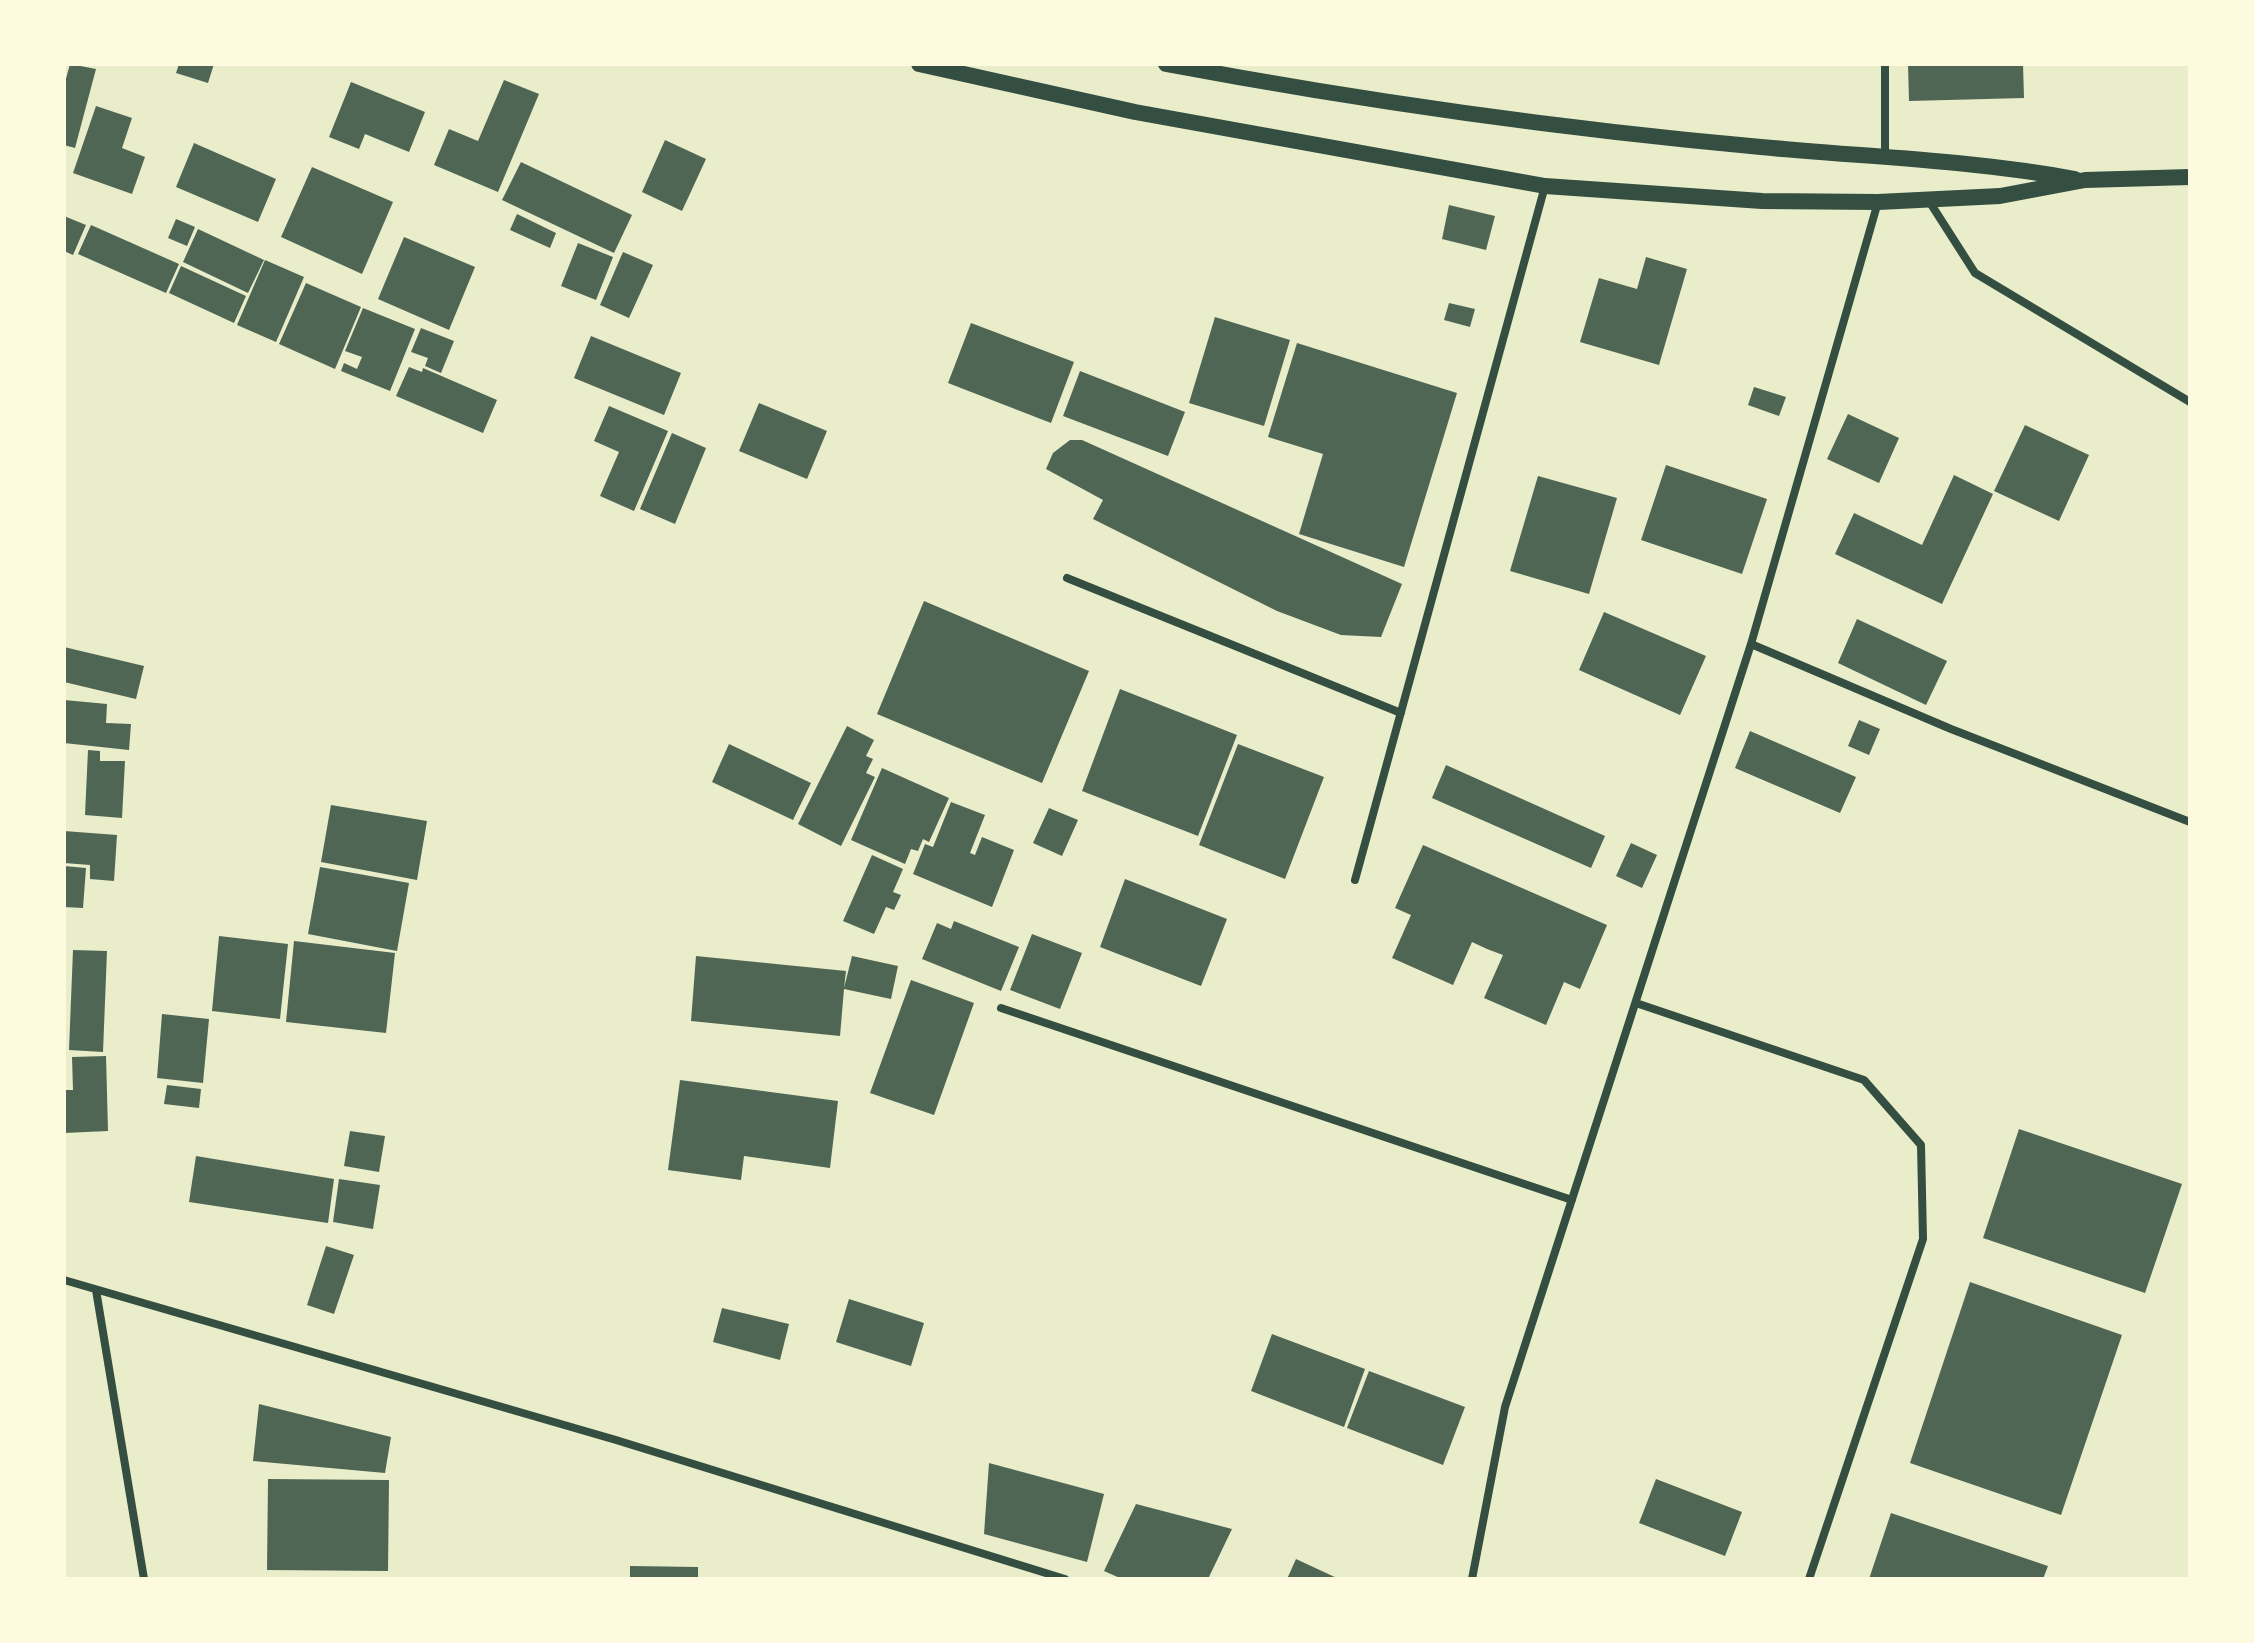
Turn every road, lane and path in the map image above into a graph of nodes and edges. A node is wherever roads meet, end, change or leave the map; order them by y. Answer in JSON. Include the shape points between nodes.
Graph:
{"nodes":[{"id":1,"x":919,"y":64,"type":"edge"},
{"id":2,"x":1166,"y":64,"type":"edge"},
{"id":3,"x":1885,"y":64,"type":"edge"},
{"id":4,"x":1885,"y":157,"type":"junction"},
{"id":5,"x":2190,"y":177,"type":"edge"},
{"id":6,"x":2085,"y":180,"type":"junction"},
{"id":7,"x":1545,"y":186,"type":"junction"},
{"id":8,"x":1929,"y":201,"type":"junction"},
{"id":9,"x":1878,"y":202,"type":"junction"},
{"id":10,"x":2190,"y":402,"type":"edge"},
{"id":11,"x":1067,"y":578,"type":"dead end"},
{"id":12,"x":1751,"y":644,"type":"junction"},
{"id":13,"x":1401,"y":713,"type":"junction"},
{"id":14,"x":2190,"y":822,"type":"edge"},
{"id":15,"x":1355,"y":880,"type":"dead end"},
{"id":16,"x":1636,"y":1003,"type":"junction"},
{"id":17,"x":1001,"y":1008,"type":"dead end"},
{"id":18,"x":1572,"y":1200,"type":"junction"},
{"id":19,"x":64,"y":1280,"type":"edge"},
{"id":20,"x":96,"y":1290,"type":"junction"},
{"id":21,"x":144,"y":1579,"type":"edge"},
{"id":22,"x":1065,"y":1579,"type":"edge"},
{"id":23,"x":1472,"y":1579,"type":"edge"},
{"id":24,"x":1809,"y":1579,"type":"edge"}],
"edges":[{"from":1,"to":7,"type":"main road","via":[[1135,112]]},
{"from":2,"to":4,"type":"main road","via":[[1427,108]]},
{"from":3,"to":4,"type":"street"},
{"from":4,"to":6,"type":"main road"},
{"from":5,"to":6,"type":"main road"},
{"from":6,"to":8,"type":"main road","via":[[2000,196]]},
{"from":7,"to":9,"type":"main road","via":[[1762,201]]},
{"from":7,"to":13,"type":"street"},
{"from":8,"to":9,"type":"main road"},
{"from":8,"to":10,"type":"street","via":[[1975,273]]},
{"from":9,"to":12,"type":"street"},
{"from":11,"to":13,"type":"street"},
{"from":12,"to":14,"type":"street"},
{"from":12,"to":16,"type":"street"},
{"from":13,"to":15,"type":"street"},
{"from":16,"to":18,"type":"street"},
{"from":16,"to":24,"type":"street","via":[[1864,1080],[1921,1145],[1923,1239]]},
{"from":17,"to":18,"type":"street"},
{"from":18,"to":23,"type":"street","via":[[1505,1407]]},
{"from":19,"to":20,"type":"street"},
{"from":20,"to":21,"type":"street"},
{"from":20,"to":22,"type":"street","via":[[601,1436]]}]}
